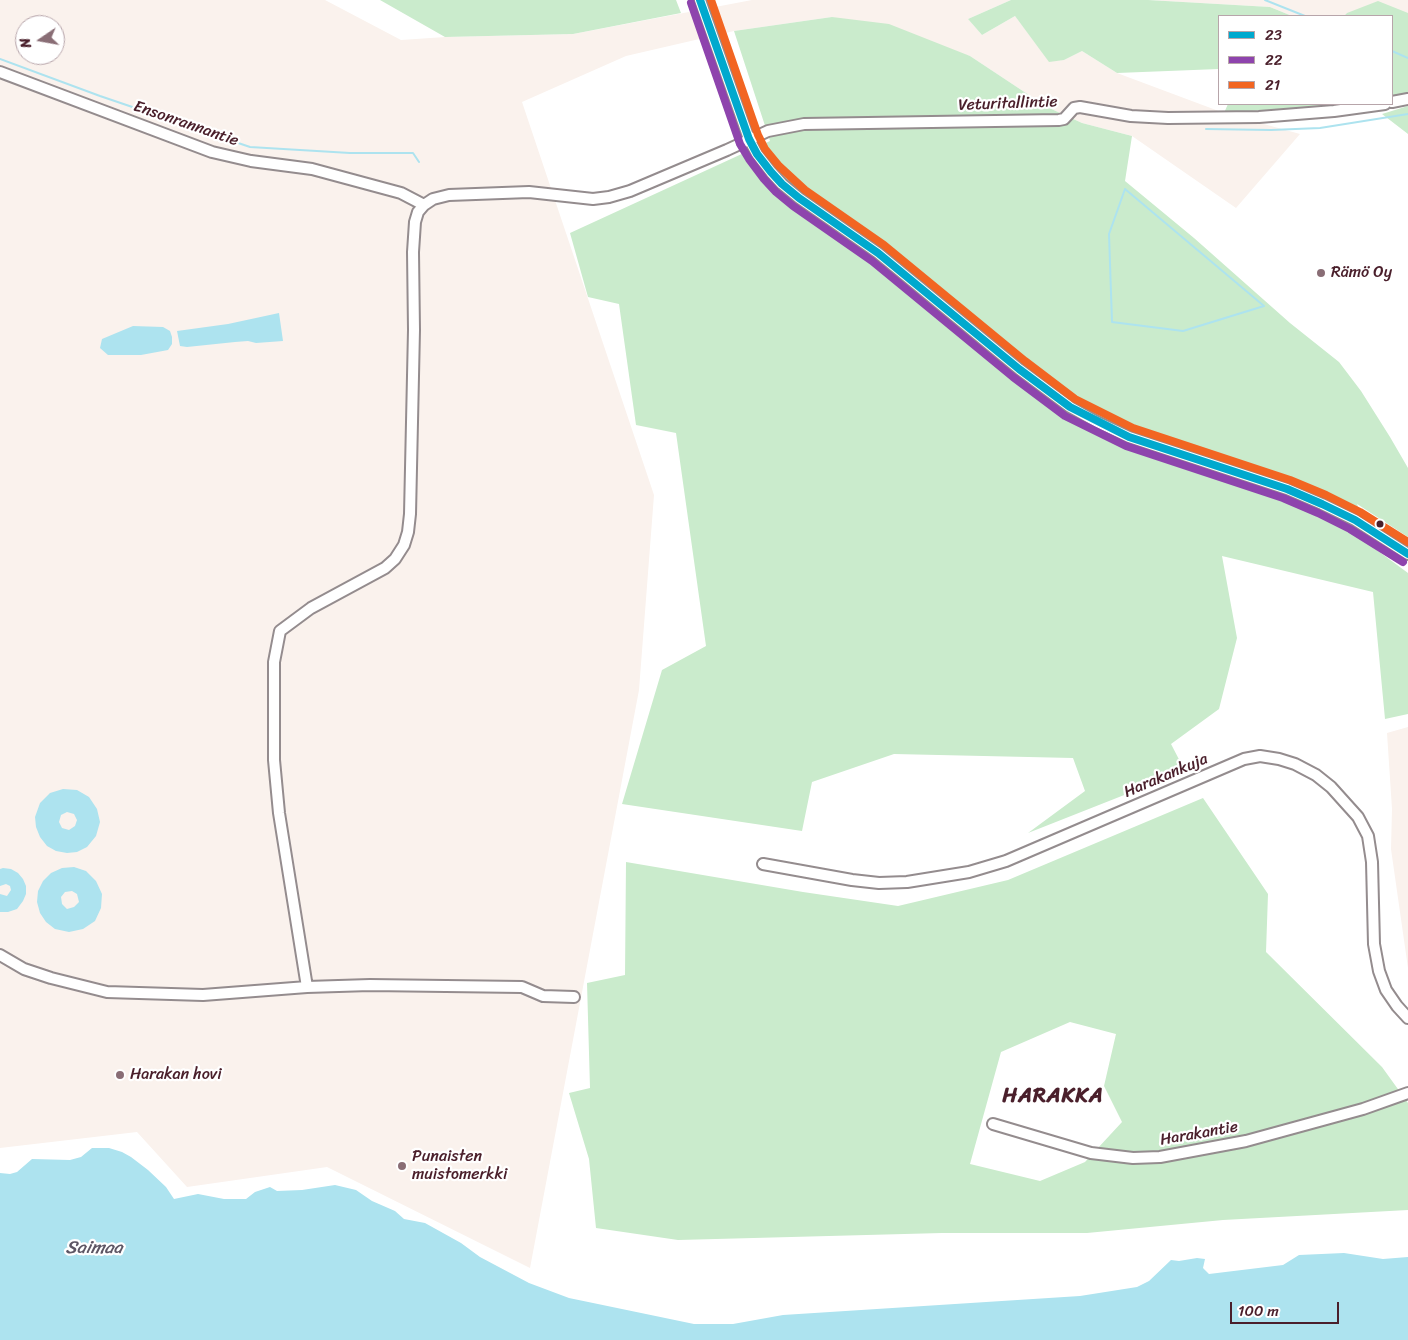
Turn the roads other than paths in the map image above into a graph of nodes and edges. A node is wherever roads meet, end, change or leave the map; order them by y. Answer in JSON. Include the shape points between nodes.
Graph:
{"nodes":[{"id":1,"x":700,"y":0,"type":"edge"},
{"id":2,"x":0,"y":72,"type":"edge"},
{"id":3,"x":1408,"y":98,"type":"edge"},
{"id":4,"x":1393,"y":102,"type":"edge"},
{"id":5,"x":1378,"y":105,"type":"edge"},
{"id":6,"x":749,"y":139,"type":"junction"},
{"id":7,"x":424,"y":205,"type":"junction"},
{"id":8,"x":1408,"y":554,"type":"edge"},
{"id":9,"x":763,"y":864,"type":"dead end"},
{"id":10,"x":0,"y":955,"type":"edge"},
{"id":11,"x":307,"y":987,"type":"junction"},
{"id":12,"x":574,"y":998,"type":"dead end"},
{"id":13,"x":1408,"y":1018,"type":"edge"},
{"id":14,"x":1408,"y":1093,"type":"edge"},
{"id":15,"x":993,"y":1124,"type":"dead end"}],
"edges":[{"from":1,"to":6,"type":"street"},
{"from":2,"to":7,"type":"street","name":"Ensonrannantie","via":[[212,152],[312,169],[401,193]]},
{"from":3,"to":4,"type":"street"},
{"from":5,"to":6,"type":"street","name":"Veturitallintie","via":[[1259,117],[1168,118],[1131,116],[1080,107],[1059,120],[820,123],[790,126]]},
{"from":6,"to":7,"type":"street","name":"Veturitallintie","via":[[609,198],[529,192],[449,195],[432,199]]},
{"from":6,"to":8,"type":"street","via":[[782,184],[878,253],[1070,407],[1129,437],[1287,489],[1322,504]]},
{"from":7,"to":11,"type":"street","via":[[415,222],[413,252],[410,514],[406,538],[396,559],[385,568],[311,608],[280,632],[274,662],[274,760],[279,813]]},
{"from":9,"to":13,"type":"street","name":"Harakankuja","via":[[879,882],[907,882],[961,873],[1006,861],[1244,759],[1260,756],[1279,759],[1316,775],[1331,787],[1358,817],[1368,836],[1378,971],[1386,990]]},
{"from":10,"to":11,"type":"street","via":[[24,969],[107,992],[203,994]]},
{"from":11,"to":12,"type":"street","via":[[522,987],[542,996]]},
{"from":14,"to":15,"type":"street","name":"Harakantie","via":[[1363,1109],[1246,1141],[1160,1157],[1133,1158],[1091,1153]]}]}
